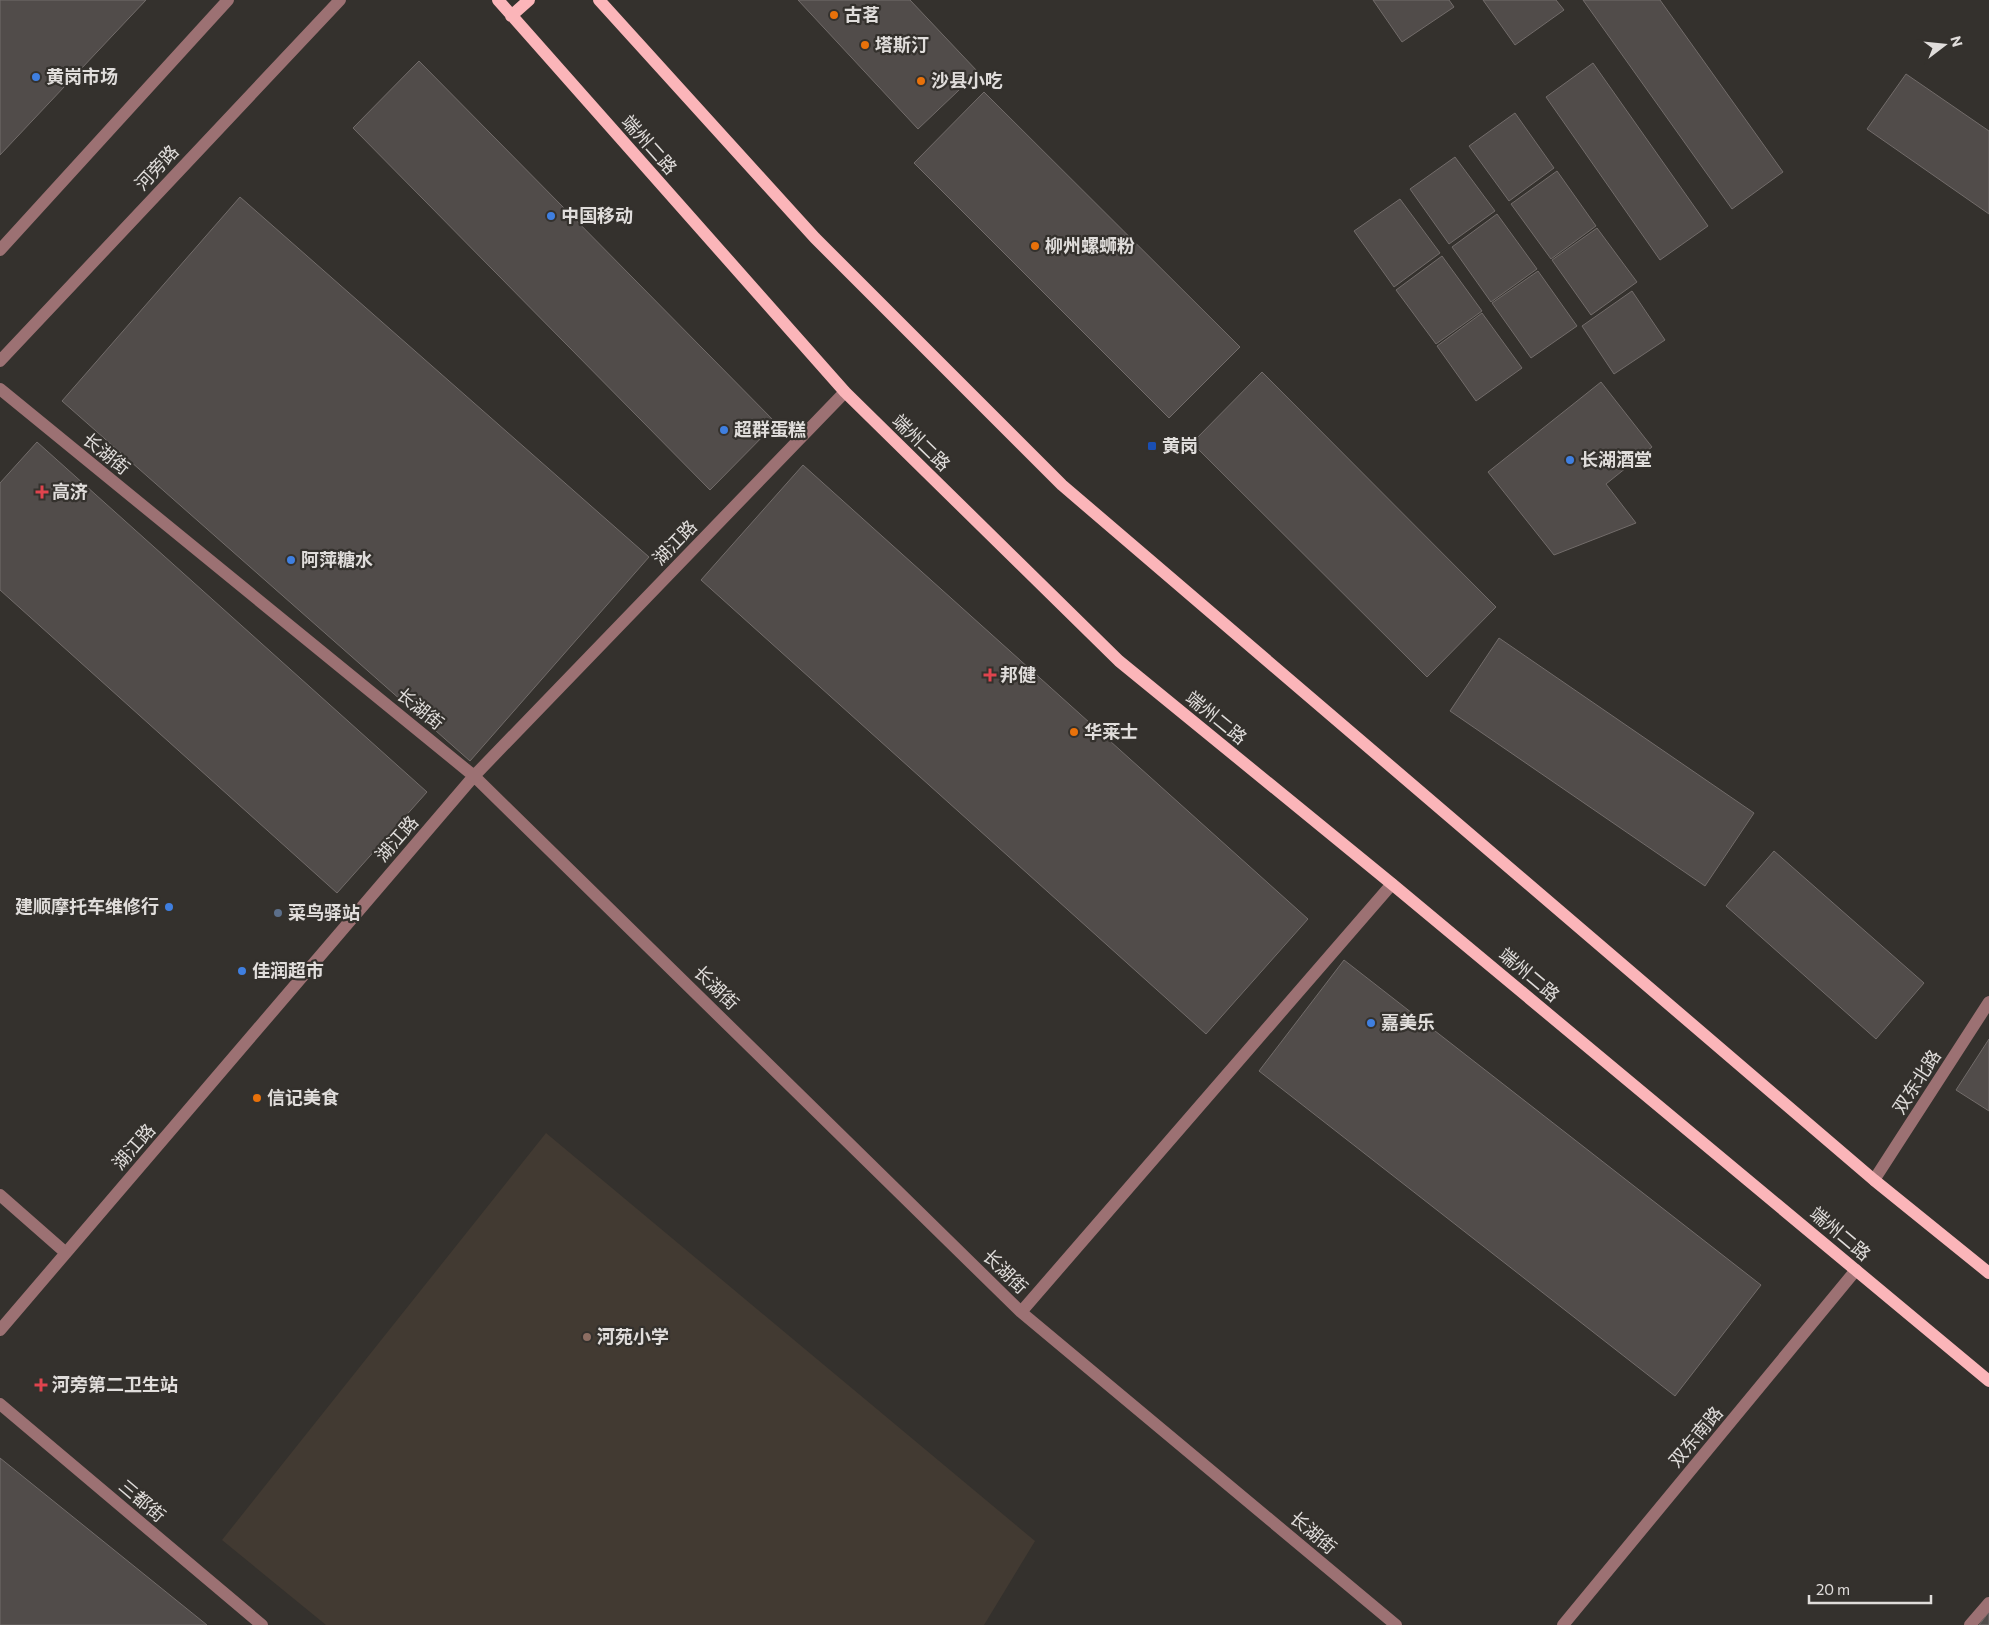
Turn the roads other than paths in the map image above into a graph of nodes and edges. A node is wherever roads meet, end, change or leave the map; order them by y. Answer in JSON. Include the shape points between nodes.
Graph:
{"nodes":[{"id":1,"x":228,"y":0,"type":"edge"},
{"id":2,"x":340,"y":0,"type":"edge"},
{"id":3,"x":498,"y":0,"type":"edge"},
{"id":4,"x":529,"y":0,"type":"edge"},
{"id":5,"x":599,"y":0,"type":"edge"},
{"id":6,"x":511,"y":16,"type":"junction"},
{"id":7,"x":0,"y":250,"type":"edge"},
{"id":8,"x":0,"y":361,"type":"edge"},
{"id":9,"x":0,"y":389,"type":"edge"},
{"id":10,"x":844,"y":392,"type":"junction"},
{"id":11,"x":474,"y":776,"type":"junction"},
{"id":12,"x":1392,"y":884,"type":"junction"},
{"id":13,"x":1989,"y":1002,"type":"edge"},
{"id":14,"x":1874,"y":1180,"type":"junction"},
{"id":15,"x":0,"y":1195,"type":"edge"},
{"id":16,"x":66,"y":1253,"type":"junction"},
{"id":17,"x":1856,"y":1270,"type":"junction"},
{"id":18,"x":1989,"y":1274,"type":"edge"},
{"id":19,"x":1021,"y":1312,"type":"junction"},
{"id":20,"x":0,"y":1330,"type":"edge"},
{"id":21,"x":1989,"y":1381,"type":"edge"},
{"id":22,"x":0,"y":1404,"type":"edge"},
{"id":23,"x":1989,"y":1603,"type":"edge"},
{"id":24,"x":262,"y":1625,"type":"edge"},
{"id":25,"x":1396,"y":1625,"type":"edge"},
{"id":26,"x":1563,"y":1625,"type":"edge"},
{"id":27,"x":1970,"y":1625,"type":"edge"}],
"edges":[{"from":1,"to":7,"type":"street"},
{"from":2,"to":8,"type":"street","name":"河旁路"},
{"from":3,"to":6,"type":"main road","name":"端州二路"},
{"from":4,"to":6,"type":"main road"},
{"from":5,"to":14,"type":"main road","via":[[815,238],[1062,485]]},
{"from":6,"to":10,"type":"main road","name":"端州二路"},
{"from":9,"to":11,"type":"street","name":"长湖街"},
{"from":10,"to":11,"type":"street","name":"湖江路"},
{"from":10,"to":12,"type":"main road","name":"端州二路","via":[[1119,661]]},
{"from":11,"to":16,"type":"street","name":"湖江路"},
{"from":11,"to":19,"type":"street","name":"长湖街"},
{"from":12,"to":17,"type":"main road","name":"端州二路"},
{"from":12,"to":19,"type":"street"},
{"from":13,"to":14,"type":"street","name":"双东北路"},
{"from":14,"to":18,"type":"main road"},
{"from":15,"to":16,"type":"street"},
{"from":16,"to":20,"type":"street","name":"湖江路"},
{"from":17,"to":21,"type":"main road","name":"端州二路"},
{"from":17,"to":26,"type":"street","name":"双东南路"},
{"from":19,"to":25,"type":"street","name":"长湖街"},
{"from":22,"to":24,"type":"street","name":"三都街"},
{"from":23,"to":27,"type":"street"}]}
